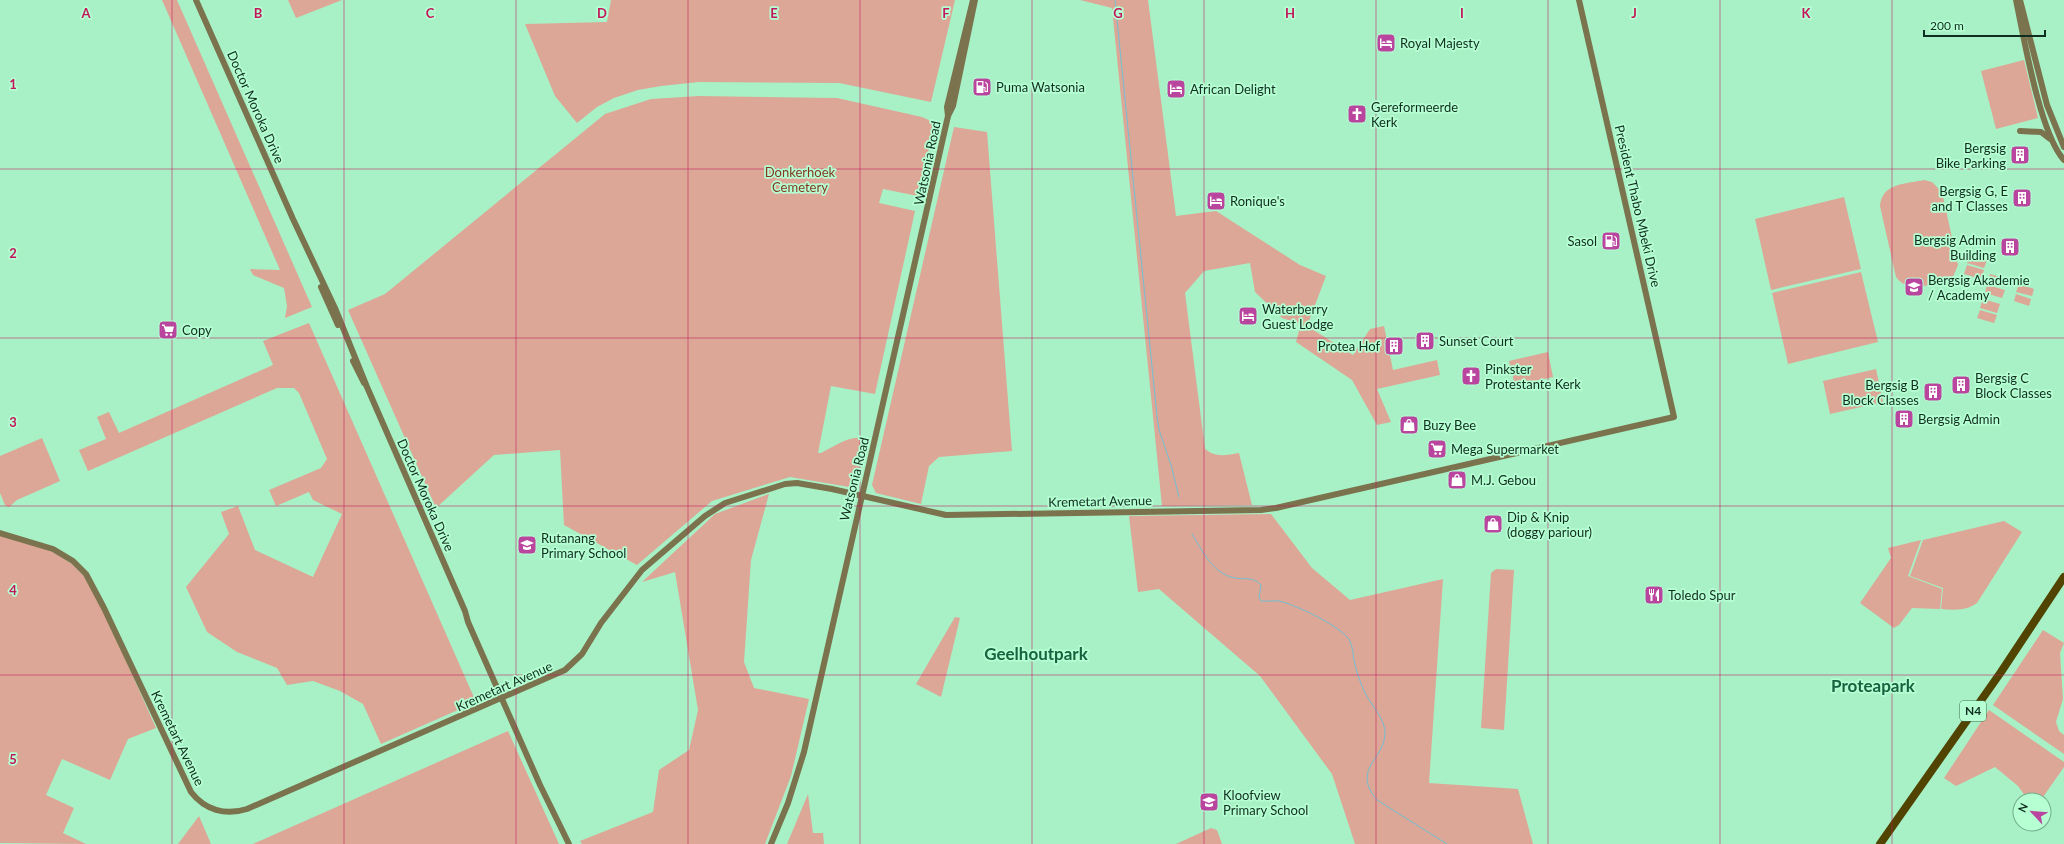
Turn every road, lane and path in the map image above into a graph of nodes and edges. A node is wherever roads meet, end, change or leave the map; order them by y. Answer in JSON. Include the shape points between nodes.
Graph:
{"nodes":[{"id":1,"x":974,"y":0,"type":"edge"},
{"id":2,"x":1579,"y":0,"type":"edge"},
{"id":3,"x":2016,"y":0,"type":"edge"},
{"id":4,"x":2020,"y":0,"type":"edge"},
{"id":5,"x":198,"y":2,"type":"edge"},
{"id":6,"x":2020,"y":131,"type":"dead end"},
{"id":7,"x":2064,"y":137,"type":"edge"},
{"id":8,"x":2052,"y":142,"type":"junction"},
{"id":9,"x":2064,"y":146,"type":"edge"},
{"id":10,"x":2064,"y":160,"type":"edge"},
{"id":11,"x":1674,"y":417,"type":"joint"},
{"id":12,"x":861,"y":497,"type":"junction"},
{"id":13,"x":0,"y":533,"type":"edge"},
{"id":14,"x":2064,"y":577,"type":"edge"},
{"id":15,"x":503,"y":696,"type":"junction"},
{"id":16,"x":569,"y":844,"type":"edge"},
{"id":17,"x":771,"y":844,"type":"edge"},
{"id":18,"x":1880,"y":844,"type":"edge"}],
"edges":[{"from":1,"to":12,"type":"street","name":"Watsonia Road","via":[[947,107],[948,116],[929,205]]},
{"from":2,"to":11,"type":"street","name":"President Thabo Mbeki Drive"},
{"from":3,"to":8,"type":"street","via":[[2032,74]]},
{"from":4,"to":9,"type":"street","via":[[2038,72]]},
{"from":5,"to":15,"type":"street","name":"Doctor Moroka Drive","via":[[293,218],[334,304],[367,387],[465,611],[470,616]]},
{"from":6,"to":8,"type":"street","via":[[2041,132]]},
{"from":7,"to":9,"type":"street"},
{"from":8,"to":10,"type":"street"},
{"from":11,"to":12,"type":"street","name":"Kremetart Avenue","via":[[1266,509],[960,515],[933,513]]},
{"from":12,"to":15,"type":"street","name":"Kremetart Avenue","via":[[832,489],[790,483],[719,505],[642,570],[586,647],[564,667]]},
{"from":12,"to":17,"type":"street","name":"Watsonia Road","via":[[799,770]]},
{"from":13,"to":15,"type":"street","name":"Kremetart Avenue","via":[[53,549],[73,561],[86,574],[191,792],[209,808],[230,813],[247,809]]},
{"from":14,"to":18,"type":"highway","number":"N4","via":[[2001,672]]},
{"from":15,"to":16,"type":"street","name":"Doctor Moroka Drive"}]}
